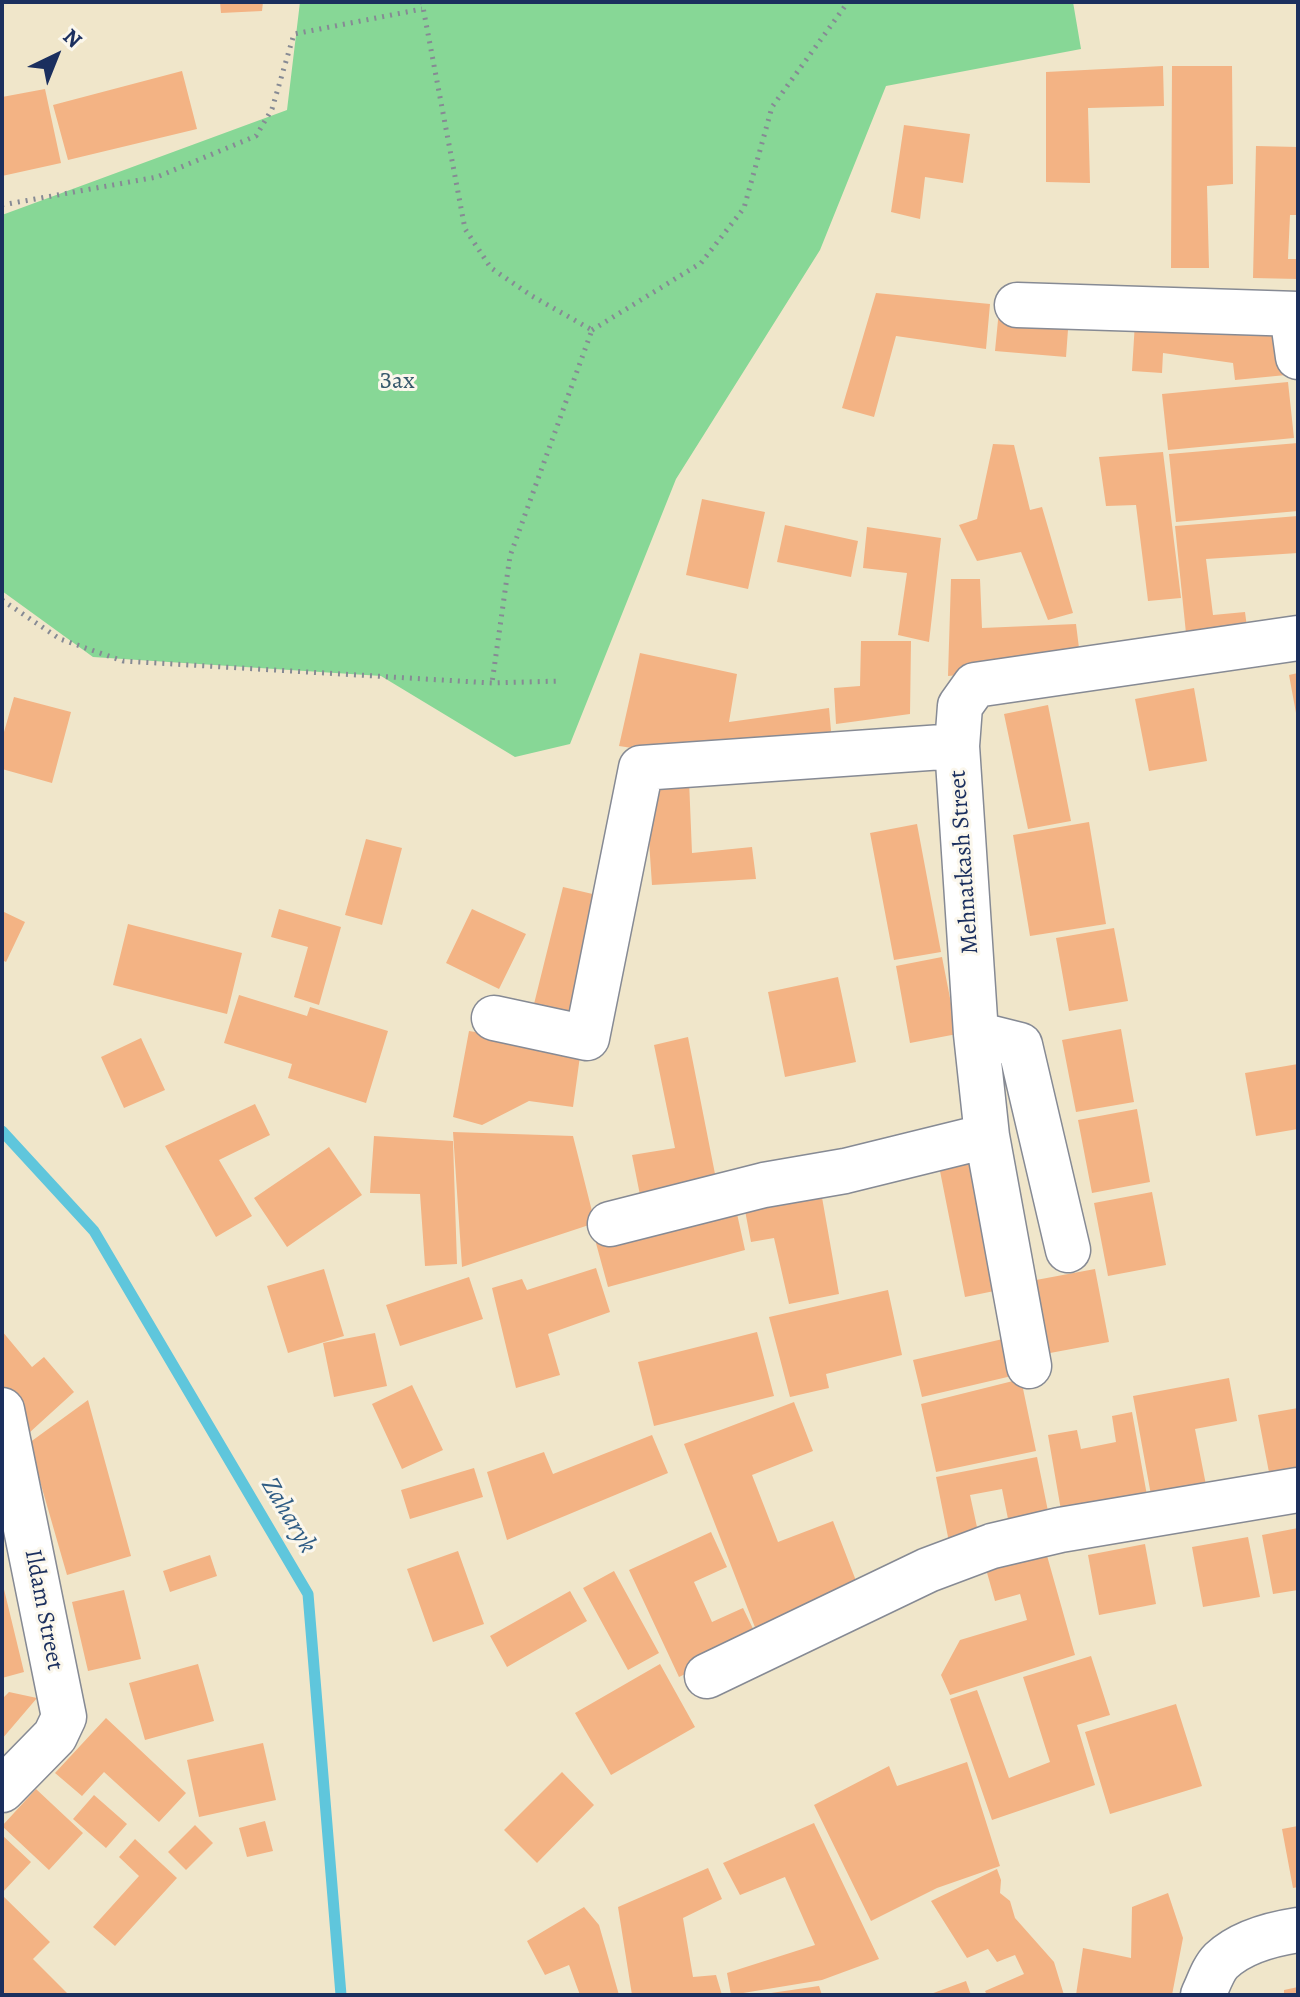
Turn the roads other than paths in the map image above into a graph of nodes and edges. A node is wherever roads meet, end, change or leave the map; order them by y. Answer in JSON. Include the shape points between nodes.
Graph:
{"nodes":[{"id":1,"x":1017,"y":305,"type":"dead end"},
{"id":2,"x":1295,"y":314,"type":"edge"},
{"id":3,"x":1298,"y":357,"type":"edge"},
{"id":4,"x":1298,"y":638,"type":"edge"},
{"id":5,"x":957,"y":746,"type":"junction"},
{"id":6,"x":494,"y":1018,"type":"dead end"},
{"id":7,"x":976,"y":1034,"type":"junction"},
{"id":8,"x":987,"y":1136,"type":"junction"},
{"id":9,"x":610,"y":1224,"type":"dead end"},
{"id":10,"x":1068,"y":1250,"type":"dead end"},
{"id":11,"x":1029,"y":1366,"type":"dead end"},
{"id":12,"x":2,"y":1410,"type":"edge"},
{"id":13,"x":1298,"y":1490,"type":"edge"},
{"id":14,"x":707,"y":1676,"type":"dead end"},
{"id":15,"x":2,"y":1790,"type":"edge"},
{"id":16,"x":1298,"y":1930,"type":"edge"},
{"id":17,"x":1211,"y":1978,"type":"edge"}],
"edges":[{"from":1,"to":2,"type":"street"},
{"from":2,"to":3,"type":"street"},
{"from":4,"to":5,"type":"street","name":"Mehnatkash Street","via":[[975,685],[960,706]]},
{"from":5,"to":6,"type":"street","via":[[641,768],[587,1038]]},
{"from":5,"to":7,"type":"street","name":"Mehnatkash Street"},
{"from":7,"to":8,"type":"street","name":"Mehnatkash Street"},
{"from":7,"to":10,"type":"street","via":[[1020,1045]]},
{"from":8,"to":9,"type":"street"},
{"from":8,"to":11,"type":"street","name":"Mehnatkash Street"},
{"from":12,"to":15,"type":"street","name":"Ildam Street","via":[[64,1717],[55,1736]]},
{"from":13,"to":14,"type":"street","via":[[992,1546],[928,1570]]},
{"from":16,"to":17,"type":"street","via":[[1245,1945]]}]}
